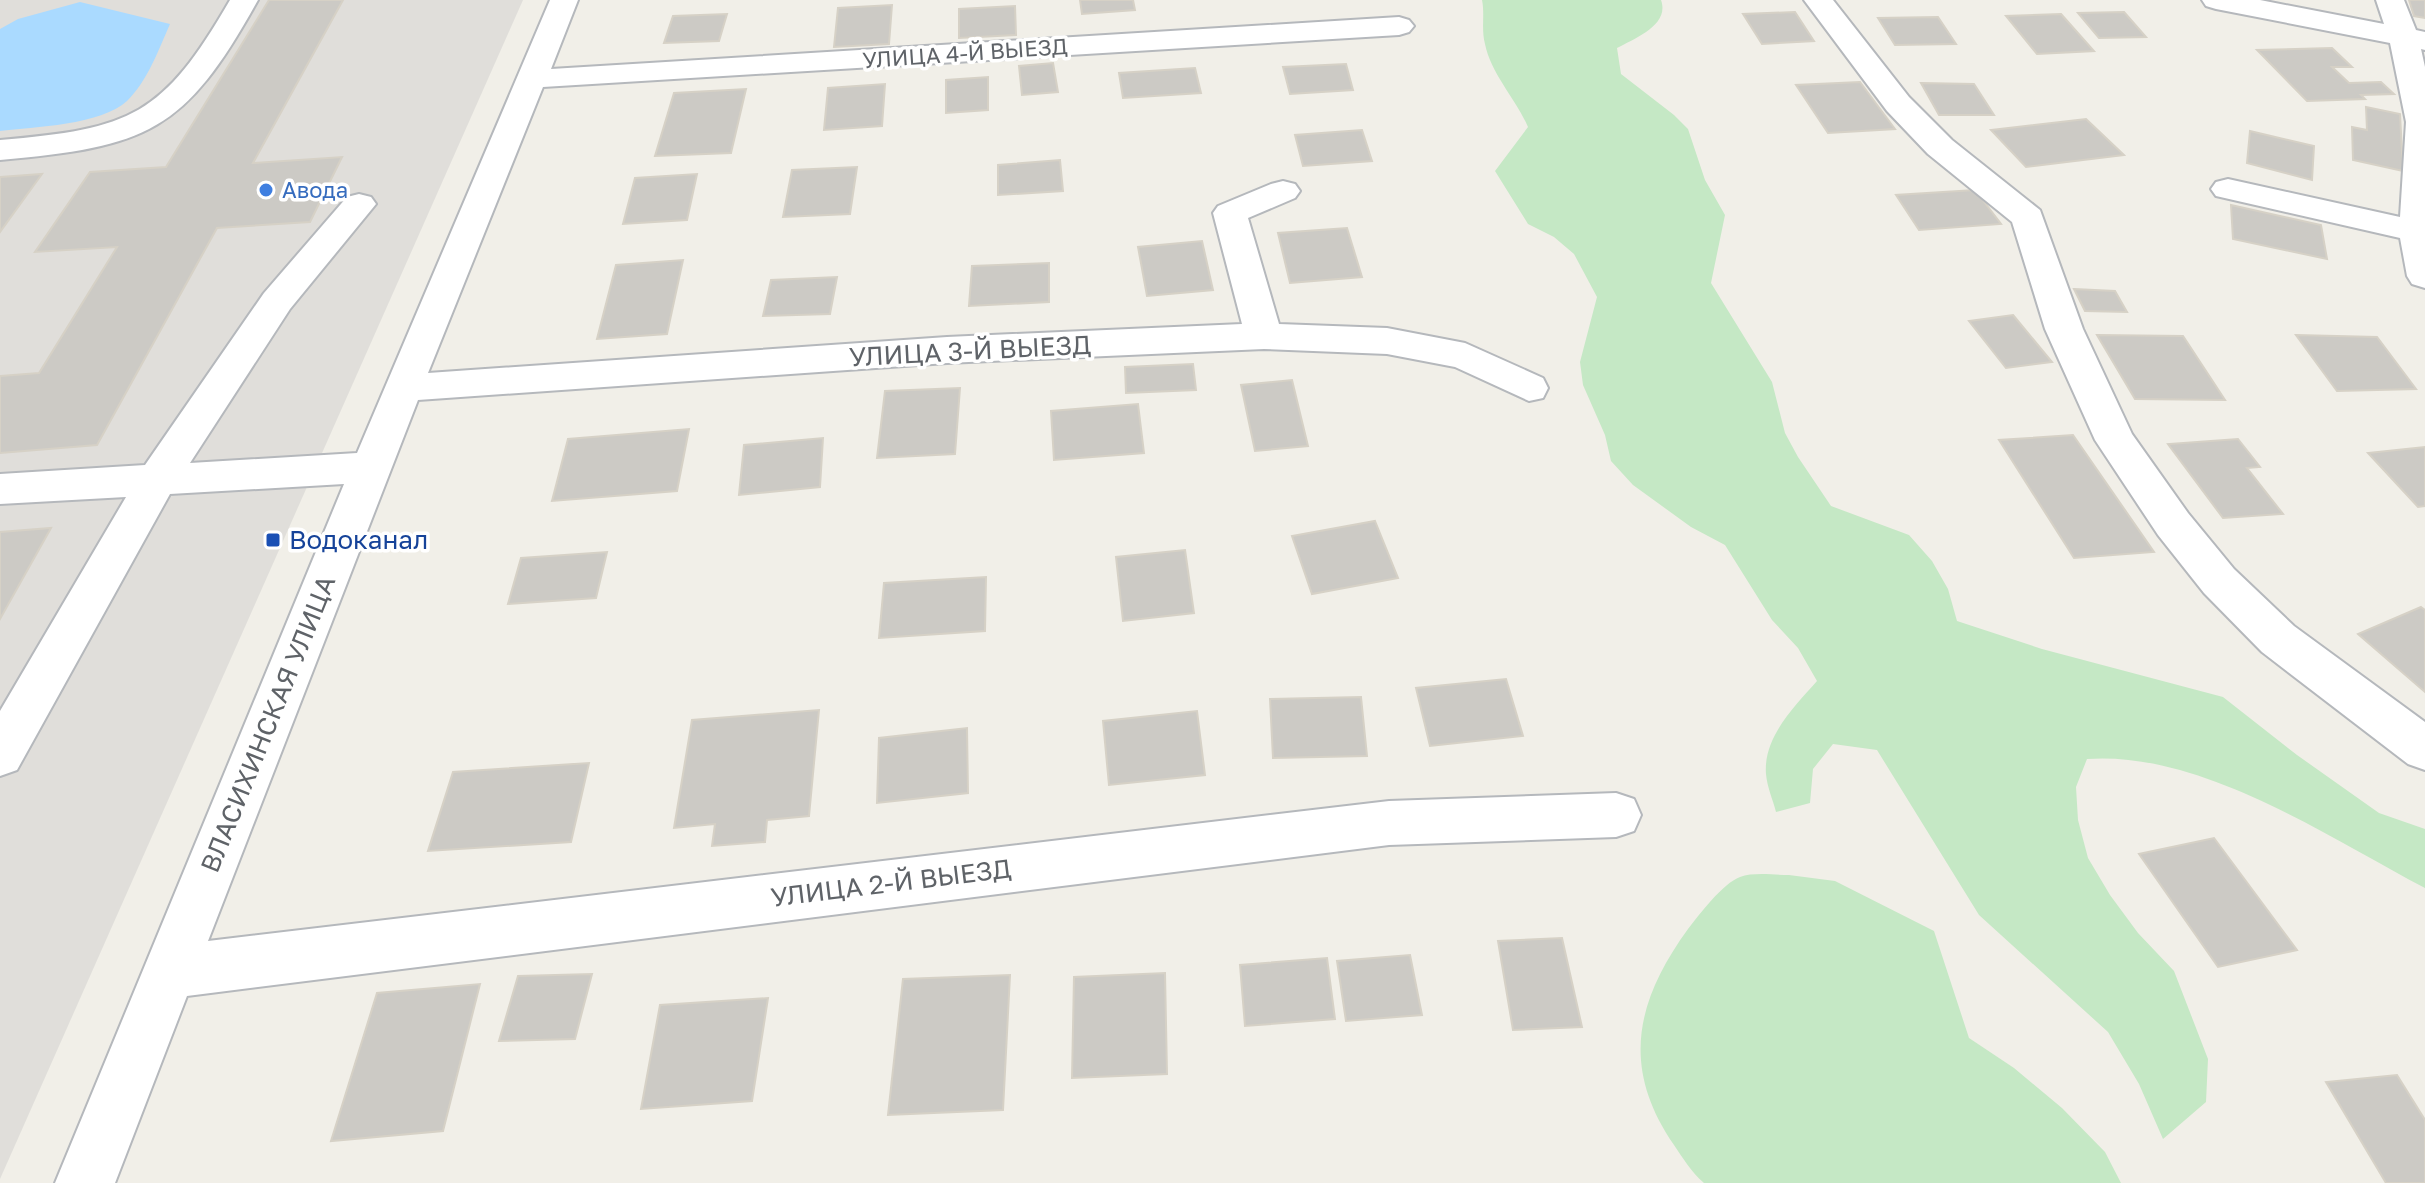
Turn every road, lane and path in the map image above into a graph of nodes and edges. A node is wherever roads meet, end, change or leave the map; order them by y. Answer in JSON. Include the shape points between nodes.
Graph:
{"nodes":[{"id":1,"x":244,"y":0,"type":"edge"},
{"id":2,"x":564,"y":0,"type":"edge"},
{"id":3,"x":1818,"y":0,"type":"edge"},
{"id":4,"x":2216,"y":0,"type":"edge"},
{"id":5,"x":2390,"y":0,"type":"edge"},
{"id":6,"x":1399,"y":26,"type":"dead end"},
{"id":7,"x":2414,"y":38,"type":"edge"},
{"id":8,"x":530,"y":79,"type":"junction"},
{"id":9,"x":0,"y":150,"type":"edge"},
{"id":10,"x":2228,"y":189,"type":"dead end"},
{"id":11,"x":1283,"y":191,"type":"dead end"},
{"id":12,"x":359,"y":204,"type":"dead end"},
{"id":13,"x":2421,"y":232,"type":"edge"},
{"id":14,"x":2425,"y":276,"type":"edge"},
{"id":15,"x":1264,"y":336,"type":"junction"},
{"id":16,"x":403,"y":388,"type":"junction"},
{"id":17,"x":1529,"y":388,"type":"dead end"},
{"id":18,"x":371,"y":467,"type":"junction"},
{"id":19,"x":157,"y":480,"type":"junction"},
{"id":20,"x":0,"y":489,"type":"edge"},
{"id":21,"x":2425,"y":749,"type":"edge"},
{"id":22,"x":0,"y":755,"type":"edge"},
{"id":23,"x":1616,"y":815,"type":"dead end"},
{"id":24,"x":168,"y":972,"type":"junction"},
{"id":25,"x":85,"y":1183,"type":"edge"}],
"edges":[{"from":1,"to":9,"type":"street","via":[[219,47],[185,91],[152,119],[77,144]]},
{"from":2,"to":8,"type":"street","name":"ВЛАСИХИНСКАЯ УЛИЦА"},
{"from":3,"to":21,"type":"street","via":[[1898,104],[1940,147],[2028,217],[2064,329],[2115,440],[2219,581],[2278,639]]},
{"from":4,"to":7,"type":"street"},
{"from":5,"to":7,"type":"street"},
{"from":6,"to":8,"type":"street","name":"УЛИЦА 4-Й ВЫЕЗД"},
{"from":7,"to":13,"type":"street","via":[[2422,122]]},
{"from":8,"to":16,"type":"street","name":"ВЛАСИХИНСКАЯ УЛИЦА"},
{"from":10,"to":13,"type":"street"},
{"from":11,"to":15,"type":"street","via":[[1230,213]]},
{"from":12,"to":19,"type":"street","via":[[277,301]]},
{"from":13,"to":14,"type":"street"},
{"from":15,"to":16,"type":"street","name":"УЛИЦА 3-Й ВЫЕЗД","via":[[947,350]]},
{"from":15,"to":17,"type":"street","name":"УЛИЦА 3-Й ВЫЕЗД","via":[[1387,341],[1465,356]]},
{"from":16,"to":18,"type":"street","name":"ВЛАСИХИНСКАЯ УЛИЦА"},
{"from":18,"to":19,"type":"street"},
{"from":18,"to":24,"type":"street","name":"ВЛАСИХИНСКАЯ УЛИЦА"},
{"from":19,"to":20,"type":"street"},
{"from":19,"to":22,"type":"street"},
{"from":23,"to":24,"type":"street","name":"УЛИЦА 2-Й ВЫЕЗД","via":[[1389,823]]},
{"from":24,"to":25,"type":"street","name":"ВЛАСИХИНСКАЯ УЛИЦА"}]}
